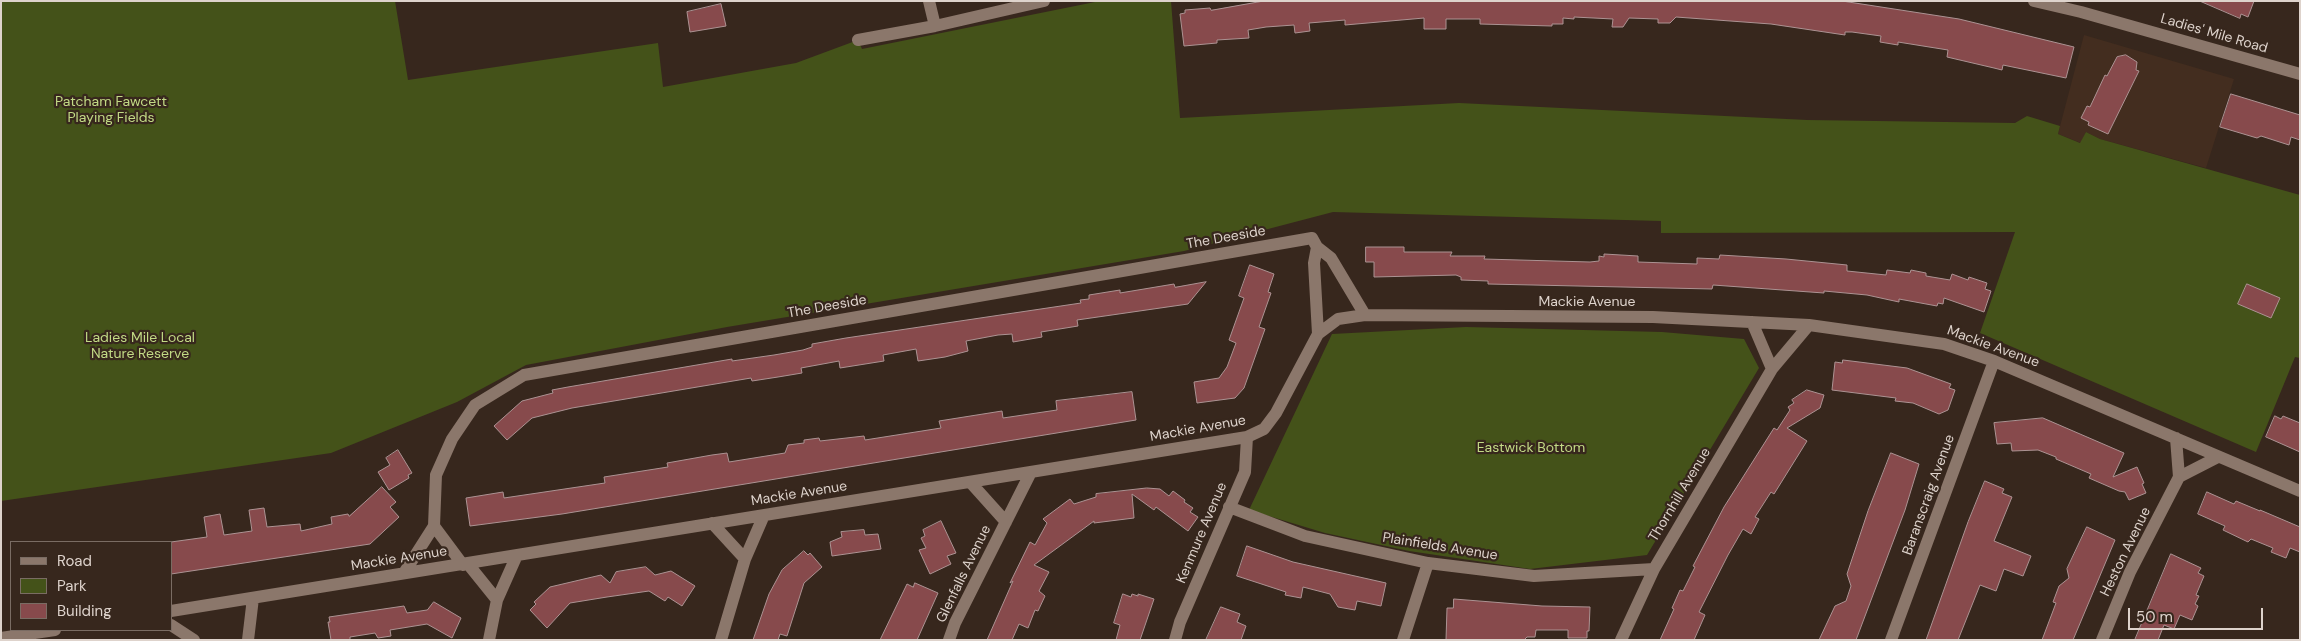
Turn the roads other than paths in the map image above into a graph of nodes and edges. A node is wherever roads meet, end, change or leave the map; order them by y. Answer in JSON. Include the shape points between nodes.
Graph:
{"nodes":[{"id":1,"x":929,"y":1,"type":"edge"},
{"id":2,"x":1044,"y":1,"type":"edge"},
{"id":3,"x":2034,"y":1,"type":"edge"},
{"id":4,"x":2083,"y":7,"type":"edge"},
{"id":5,"x":935,"y":26,"type":"junction"},
{"id":6,"x":858,"y":40,"type":"dead end"},
{"id":7,"x":2300,"y":74,"type":"edge"},
{"id":8,"x":1317,"y":248,"type":"junction"},
{"id":9,"x":1366,"y":315,"type":"junction"},
{"id":10,"x":1752,"y":322,"type":"junction"},
{"id":11,"x":1809,"y":325,"type":"junction"},
{"id":12,"x":1318,"y":334,"type":"junction"},
{"id":13,"x":1994,"y":361,"type":"junction"},
{"id":14,"x":1772,"y":369,"type":"junction"},
{"id":15,"x":1247,"y":437,"type":"junction"},
{"id":16,"x":2176,"y":438,"type":"junction"},
{"id":17,"x":2218,"y":457,"type":"junction"},
{"id":18,"x":1031,"y":472,"type":"junction"},
{"id":19,"x":2179,"y":477,"type":"junction"},
{"id":20,"x":970,"y":483,"type":"junction"},
{"id":21,"x":2300,"y":490,"type":"edge"},
{"id":22,"x":1229,"y":507,"type":"junction"},
{"id":23,"x":764,"y":515,"type":"junction"},
{"id":24,"x":1006,"y":522,"type":"junction"},
{"id":25,"x":712,"y":523,"type":"junction"},
{"id":26,"x":434,"y":526,"type":"junction"},
{"id":27,"x":517,"y":555,"type":"junction"},
{"id":28,"x":746,"y":560,"type":"junction"},
{"id":29,"x":466,"y":564,"type":"junction"},
{"id":30,"x":1428,"y":564,"type":"junction"},
{"id":31,"x":1654,"y":568,"type":"junction"},
{"id":32,"x":404,"y":573,"type":"junction"},
{"id":33,"x":253,"y":598,"type":"junction"},
{"id":34,"x":497,"y":600,"type":"junction"},
{"id":35,"x":172,"y":611,"type":"edge"},
{"id":36,"x":172,"y":627,"type":"edge"},
{"id":37,"x":48,"y":631,"type":"edge"},
{"id":38,"x":1,"y":638,"type":"edge"},
{"id":39,"x":194,"y":640,"type":"edge"},
{"id":40,"x":248,"y":640,"type":"edge"},
{"id":41,"x":489,"y":640,"type":"edge"},
{"id":42,"x":721,"y":640,"type":"edge"},
{"id":43,"x":949,"y":640,"type":"edge"},
{"id":44,"x":1175,"y":640,"type":"edge"},
{"id":45,"x":1404,"y":640,"type":"edge"},
{"id":46,"x":1621,"y":640,"type":"edge"},
{"id":47,"x":1891,"y":640,"type":"edge"},
{"id":48,"x":2102,"y":640,"type":"edge"}],
"edges":[{"from":1,"to":5,"type":"street"},
{"from":2,"to":5,"type":"street"},
{"from":3,"to":4,"type":"street","name":"Ladies' Mile Road"},
{"from":4,"to":7,"type":"street","name":"Ladies' Mile Road"},
{"from":5,"to":6,"type":"street"},
{"from":8,"to":9,"type":"street","name":"The Deeside","via":[[1331,258]]},
{"from":8,"to":12,"type":"street","via":[[1314,263]]},
{"from":8,"to":26,"type":"street","name":"The Deeside","via":[[1312,238],[524,374],[475,405],[452,439],[436,475]]},
{"from":9,"to":10,"type":"street","name":"Mackie Avenue","via":[[1653,317]]},
{"from":9,"to":12,"type":"street","name":"Mackie Avenue","via":[[1338,319]]},
{"from":10,"to":11,"type":"street","name":"Mackie Avenue"},
{"from":10,"to":14,"type":"street"},
{"from":11,"to":13,"type":"street","name":"Mackie Avenue","via":[[1944,344]]},
{"from":11,"to":14,"type":"street","name":"Thornhill Avenue"},
{"from":12,"to":15,"type":"street","name":"Mackie Avenue","via":[[1276,413],[1264,429]]},
{"from":13,"to":16,"type":"street","name":"Mackie Avenue"},
{"from":13,"to":47,"type":"street","name":"Baranscraig Avenue"},
{"from":14,"to":31,"type":"street","name":"Thornhill Avenue"},
{"from":15,"to":18,"type":"street","name":"Mackie Avenue"},
{"from":15,"to":22,"type":"street","name":"Kenmure Avenue","via":[[1245,472]]},
{"from":16,"to":17,"type":"street","name":"Mackie Avenue"},
{"from":16,"to":19,"type":"street"},
{"from":17,"to":19,"type":"street"},
{"from":17,"to":21,"type":"street","name":"Mackie Avenue"},
{"from":18,"to":20,"type":"street","name":"Mackie Avenue"},
{"from":18,"to":24,"type":"street","name":"Glenfalls Avenue"},
{"from":19,"to":48,"type":"street","name":"Heston Avenue","via":[[2130,572]]},
{"from":20,"to":23,"type":"street","name":"Mackie Avenue"},
{"from":20,"to":24,"type":"street","name":"Glenfalls Avenue"},
{"from":22,"to":30,"type":"street","name":"Plainfields Avenue","via":[[1305,536]]},
{"from":22,"to":44,"type":"street","name":"Kenmure Avenue"},
{"from":23,"to":25,"type":"street","name":"Mackie Avenue"},
{"from":23,"to":28,"type":"street"},
{"from":24,"to":43,"type":"street","name":"Glenfalls Avenue"},
{"from":25,"to":27,"type":"street","name":"Mackie Avenue"},
{"from":25,"to":28,"type":"street"},
{"from":26,"to":29,"type":"street"},
{"from":26,"to":32,"type":"street"},
{"from":27,"to":29,"type":"street","name":"Mackie Avenue"},
{"from":27,"to":34,"type":"street"},
{"from":28,"to":42,"type":"street"},
{"from":29,"to":32,"type":"street","name":"Mackie Avenue"},
{"from":29,"to":34,"type":"street"},
{"from":30,"to":31,"type":"street","name":"Plainfields Avenue","via":[[1534,576]]},
{"from":30,"to":45,"type":"street"},
{"from":31,"to":46,"type":"street","name":"Thornhill Avenue"},
{"from":32,"to":33,"type":"street","name":"Mackie Avenue"},
{"from":33,"to":35,"type":"street","name":"Mackie Avenue"},
{"from":33,"to":40,"type":"street"},
{"from":34,"to":41,"type":"street"},
{"from":36,"to":39,"type":"street"},
{"from":37,"to":38,"type":"street"}]}
